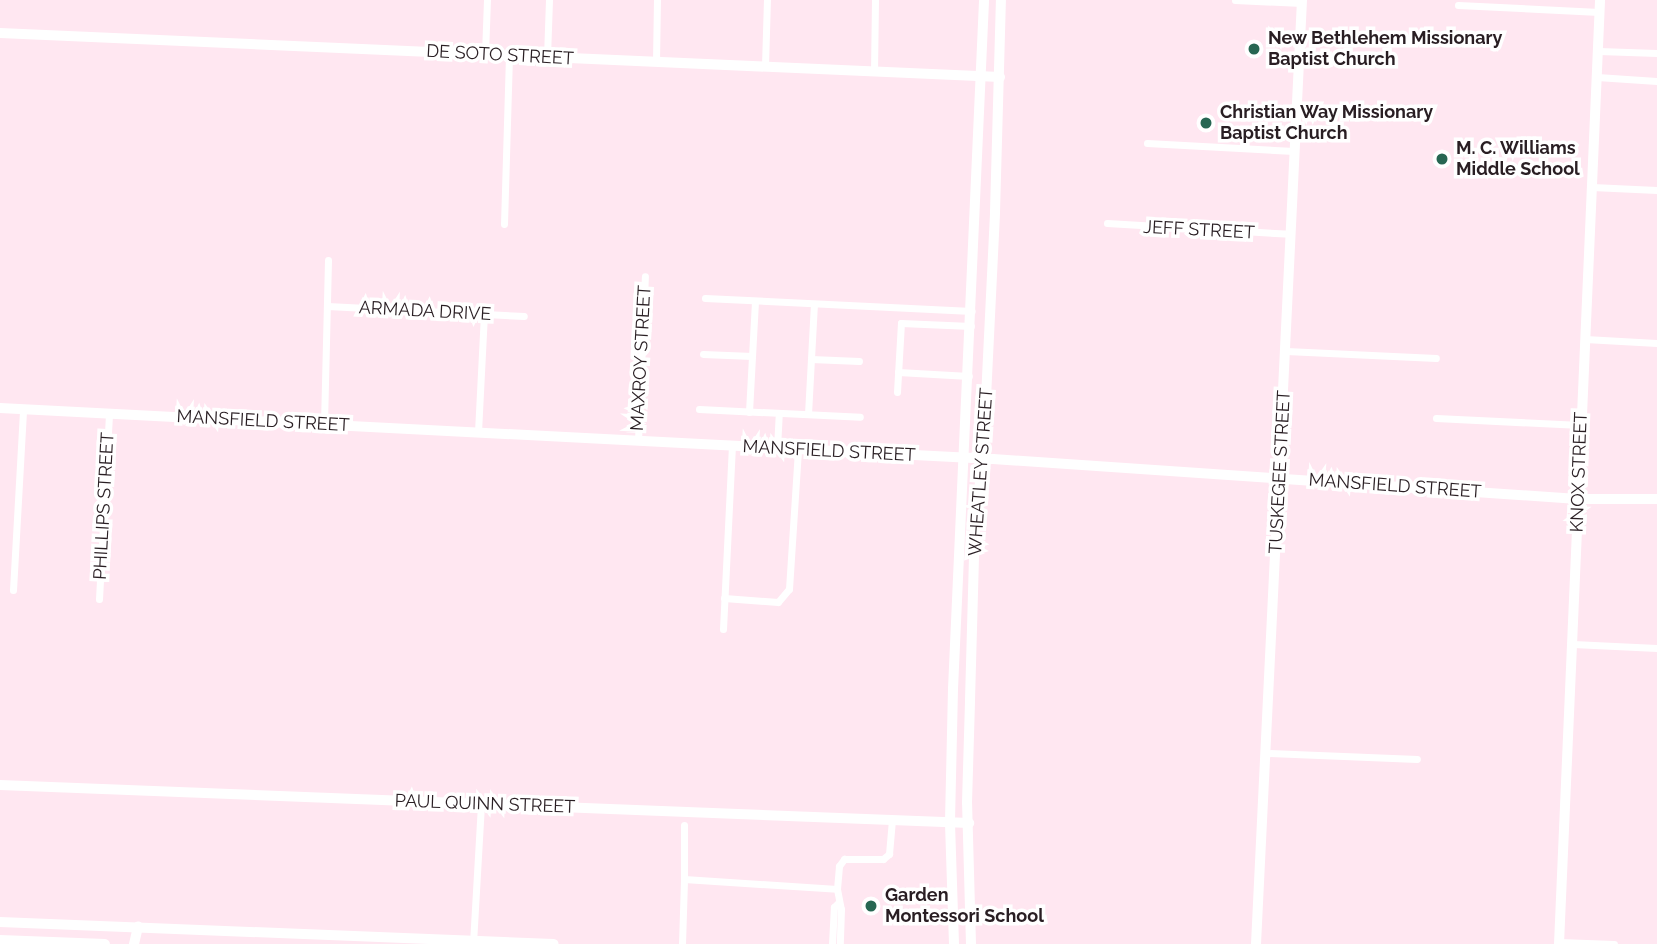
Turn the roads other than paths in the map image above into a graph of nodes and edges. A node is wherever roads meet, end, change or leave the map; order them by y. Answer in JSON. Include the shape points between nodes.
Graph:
{"nodes":[{"id":1,"x":487,"y":0,"type":"edge"},
{"id":2,"x":549,"y":0,"type":"edge"},
{"id":3,"x":657,"y":0,"type":"edge"},
{"id":4,"x":767,"y":0,"type":"edge"},
{"id":5,"x":876,"y":0,"type":"edge"},
{"id":6,"x":984,"y":0,"type":"edge"},
{"id":7,"x":1001,"y":0,"type":"edge"},
{"id":8,"x":1235,"y":0,"type":"edge"},
{"id":9,"x":1600,"y":0,"type":"edge"},
{"id":10,"x":1302,"y":1,"type":"edge"},
{"id":11,"x":1458,"y":5,"type":"dead end"},
{"id":12,"x":1600,"y":12,"type":"junction"},
{"id":13,"x":0,"y":33,"type":"edge"},
{"id":14,"x":1599,"y":51,"type":"junction"},
{"id":15,"x":1657,"y":53,"type":"edge"},
{"id":16,"x":485,"y":54,"type":"junction"},
{"id":17,"x":509,"y":55,"type":"junction"},
{"id":18,"x":547,"y":57,"type":"junction"},
{"id":19,"x":656,"y":62,"type":"junction"},
{"id":20,"x":765,"y":66,"type":"junction"},
{"id":21,"x":874,"y":72,"type":"junction"},
{"id":22,"x":981,"y":77,"type":"junction"},
{"id":23,"x":1000,"y":77,"type":"junction"},
{"id":24,"x":1597,"y":77,"type":"junction"},
{"id":25,"x":1657,"y":81,"type":"edge"},
{"id":26,"x":1147,"y":143,"type":"dead end"},
{"id":27,"x":1294,"y":151,"type":"junction"},
{"id":28,"x":1592,"y":187,"type":"junction"},
{"id":29,"x":1657,"y":190,"type":"edge"},
{"id":30,"x":975,"y":202,"type":"junction"},
{"id":31,"x":995,"y":203,"type":"junction"},
{"id":32,"x":1107,"y":223,"type":"dead end"},
{"id":33,"x":504,"y":224,"type":"dead end"},
{"id":34,"x":1290,"y":234,"type":"junction"},
{"id":35,"x":328,"y":260,"type":"dead end"},
{"id":36,"x":645,"y":276,"type":"dead end"},
{"id":37,"x":705,"y":298,"type":"dead end"},
{"id":38,"x":755,"y":301,"type":"junction"},
{"id":39,"x":814,"y":304,"type":"junction"},
{"id":40,"x":327,"y":306,"type":"junction"},
{"id":41,"x":972,"y":311,"type":"junction"},
{"id":42,"x":484,"y":314,"type":"junction"},
{"id":43,"x":524,"y":316,"type":"dead end"},
{"id":44,"x":971,"y":326,"type":"junction"},
{"id":45,"x":989,"y":327,"type":"junction"},
{"id":46,"x":1585,"y":340,"type":"junction"},
{"id":47,"x":1657,"y":343,"type":"edge"},
{"id":48,"x":1286,"y":351,"type":"junction"},
{"id":49,"x":703,"y":354,"type":"dead end"},
{"id":50,"x":752,"y":356,"type":"junction"},
{"id":51,"x":1436,"y":358,"type":"dead end"},
{"id":52,"x":811,"y":359,"type":"junction"},
{"id":53,"x":859,"y":361,"type":"dead end"},
{"id":54,"x":898,"y":372,"type":"junction"},
{"id":55,"x":969,"y":376,"type":"junction"},
{"id":56,"x":897,"y":393,"type":"dead end"},
{"id":57,"x":0,"y":408,"type":"edge"},
{"id":58,"x":23,"y":409,"type":"junction"},
{"id":59,"x":699,"y":409,"type":"dead end"},
{"id":60,"x":749,"y":412,"type":"junction"},
{"id":61,"x":108,"y":413,"type":"junction"},
{"id":62,"x":779,"y":413,"type":"junction"},
{"id":63,"x":808,"y":414,"type":"junction"},
{"id":64,"x":860,"y":417,"type":"dead end"},
{"id":65,"x":1436,"y":418,"type":"dead end"},
{"id":66,"x":324,"y":424,"type":"junction"},
{"id":67,"x":1581,"y":425,"type":"junction"},
{"id":68,"x":478,"y":432,"type":"junction"},
{"id":69,"x":638,"y":441,"type":"junction"},
{"id":70,"x":732,"y":446,"type":"junction"},
{"id":71,"x":778,"y":449,"type":"junction"},
{"id":72,"x":799,"y":450,"type":"junction"},
{"id":73,"x":965,"y":457,"type":"junction"},
{"id":74,"x":983,"y":459,"type":"junction"},
{"id":75,"x":1280,"y":478,"type":"junction"},
{"id":76,"x":1578,"y":499,"type":"junction"},
{"id":77,"x":1657,"y":499,"type":"edge"},
{"id":78,"x":958,"y":579,"type":"junction"},
{"id":79,"x":975,"y":579,"type":"junction"},
{"id":80,"x":13,"y":590,"type":"dead end"},
{"id":81,"x":724,"y":598,"type":"junction"},
{"id":82,"x":99,"y":599,"type":"dead end"},
{"id":83,"x":723,"y":629,"type":"dead end"},
{"id":84,"x":1573,"y":644,"type":"junction"},
{"id":85,"x":1657,"y":648,"type":"edge"},
{"id":86,"x":953,"y":700,"type":"junction"},
{"id":87,"x":970,"y":700,"type":"junction"},
{"id":88,"x":1268,"y":753,"type":"junction"},
{"id":89,"x":1417,"y":759,"type":"dead end"},
{"id":90,"x":0,"y":785,"type":"edge"},
{"id":91,"x":481,"y":804,"type":"junction"},
{"id":92,"x":892,"y":819,"type":"junction"},
{"id":93,"x":950,"y":821,"type":"junction"},
{"id":94,"x":969,"y":823,"type":"junction"},
{"id":95,"x":684,"y":825,"type":"dead end"},
{"id":96,"x":684,"y":879,"type":"junction"},
{"id":97,"x":837,"y":889,"type":"junction"},
{"id":98,"x":838,"y":903,"type":"junction"},
{"id":99,"x":0,"y":922,"type":"edge"},
{"id":100,"x":138,"y":926,"type":"junction"},
{"id":101,"x":0,"y":940,"type":"edge"},
{"id":102,"x":360,"y":940,"type":"edge"},
{"id":103,"x":681,"y":941,"type":"edge"},
{"id":104,"x":474,"y":942,"type":"edge"},
{"id":105,"x":1559,"y":943,"type":"edge"},
{"id":106,"x":104,"y":944,"type":"edge"},
{"id":107,"x":134,"y":944,"type":"edge"},
{"id":108,"x":554,"y":944,"type":"edge"},
{"id":109,"x":832,"y":944,"type":"edge"},
{"id":110,"x":840,"y":944,"type":"edge"},
{"id":111,"x":954,"y":944,"type":"edge"},
{"id":112,"x":971,"y":944,"type":"edge"},
{"id":113,"x":1256,"y":944,"type":"edge"},
{"id":114,"x":1614,"y":944,"type":"edge"}],
"edges":[{"from":1,"to":16,"type":"street"},
{"from":2,"to":18,"type":"street"},
{"from":3,"to":19,"type":"street"},
{"from":4,"to":20,"type":"street"},
{"from":5,"to":21,"type":"street"},
{"from":6,"to":22,"type":"street","name":"WHEATLEY STREET"},
{"from":7,"to":23,"type":"street","name":"WHEATLEY STREET"},
{"from":8,"to":10,"type":"street"},
{"from":9,"to":12,"type":"street","name":"KNOX STREET"},
{"from":10,"to":27,"type":"street","name":"TUSKEGEE STREET"},
{"from":11,"to":12,"type":"street"},
{"from":12,"to":14,"type":"street","name":"KNOX STREET"},
{"from":13,"to":16,"type":"street","name":"DE SOTO STREET"},
{"from":14,"to":15,"type":"street"},
{"from":14,"to":24,"type":"street","name":"KNOX STREET"},
{"from":16,"to":17,"type":"street","name":"DE SOTO STREET"},
{"from":17,"to":18,"type":"street","name":"DE SOTO STREET"},
{"from":17,"to":33,"type":"street"},
{"from":18,"to":19,"type":"street","name":"DE SOTO STREET"},
{"from":19,"to":20,"type":"street","name":"DE SOTO STREET"},
{"from":20,"to":21,"type":"street","name":"DE SOTO STREET"},
{"from":21,"to":22,"type":"street","name":"DE SOTO STREET"},
{"from":22,"to":23,"type":"street","name":"DE SOTO STREET"},
{"from":22,"to":30,"type":"street","name":"WHEATLEY STREET"},
{"from":23,"to":31,"type":"street","name":"WHEATLEY STREET"},
{"from":24,"to":25,"type":"street"},
{"from":24,"to":28,"type":"street","name":"KNOX STREET"},
{"from":26,"to":27,"type":"street"},
{"from":27,"to":34,"type":"street","name":"TUSKEGEE STREET"},
{"from":28,"to":29,"type":"street"},
{"from":28,"to":46,"type":"street","name":"KNOX STREET"},
{"from":30,"to":31,"type":"street"},
{"from":30,"to":41,"type":"street","name":"WHEATLEY STREET"},
{"from":31,"to":45,"type":"street","name":"WHEATLEY STREET"},
{"from":32,"to":34,"type":"street","name":"JEFF STREET"},
{"from":34,"to":48,"type":"street","name":"TUSKEGEE STREET"},
{"from":35,"to":40,"type":"street"},
{"from":36,"to":69,"type":"street","name":"MAXROY STREET"},
{"from":37,"to":38,"type":"street"},
{"from":38,"to":39,"type":"street"},
{"from":38,"to":50,"type":"street"},
{"from":39,"to":41,"type":"street"},
{"from":39,"to":52,"type":"street"},
{"from":40,"to":42,"type":"street","name":"ARMADA DRIVE"},
{"from":40,"to":66,"type":"street"},
{"from":41,"to":44,"type":"street","name":"WHEATLEY STREET"},
{"from":42,"to":43,"type":"street","name":"ARMADA DRIVE"},
{"from":42,"to":68,"type":"street"},
{"from":44,"to":45,"type":"street"},
{"from":44,"to":54,"type":"street","via":[[901,323]]},
{"from":44,"to":55,"type":"street","name":"WHEATLEY STREET"},
{"from":45,"to":74,"type":"street","name":"WHEATLEY STREET"},
{"from":46,"to":47,"type":"street"},
{"from":46,"to":67,"type":"street","name":"KNOX STREET"},
{"from":48,"to":51,"type":"street"},
{"from":48,"to":75,"type":"street","name":"TUSKEGEE STREET"},
{"from":49,"to":50,"type":"street"},
{"from":50,"to":60,"type":"street"},
{"from":52,"to":53,"type":"street"},
{"from":52,"to":63,"type":"street"},
{"from":54,"to":55,"type":"street"},
{"from":54,"to":56,"type":"street"},
{"from":55,"to":73,"type":"street","name":"WHEATLEY STREET"},
{"from":57,"to":58,"type":"street","name":"MANSFIELD STREET"},
{"from":58,"to":61,"type":"street","name":"MANSFIELD STREET"},
{"from":58,"to":80,"type":"street"},
{"from":59,"to":60,"type":"street"},
{"from":60,"to":62,"type":"street"},
{"from":61,"to":66,"type":"street","name":"MANSFIELD STREET"},
{"from":61,"to":82,"type":"street","name":"PHILLIPS STREET"},
{"from":62,"to":63,"type":"street"},
{"from":62,"to":71,"type":"street"},
{"from":63,"to":64,"type":"street"},
{"from":65,"to":67,"type":"street"},
{"from":66,"to":68,"type":"street","name":"MANSFIELD STREET"},
{"from":67,"to":76,"type":"street","name":"KNOX STREET"},
{"from":68,"to":69,"type":"street","name":"MANSFIELD STREET"},
{"from":69,"to":70,"type":"street","name":"MANSFIELD STREET"},
{"from":70,"to":71,"type":"street","name":"MANSFIELD STREET"},
{"from":70,"to":81,"type":"street"},
{"from":71,"to":72,"type":"street","name":"MANSFIELD STREET"},
{"from":72,"to":73,"type":"street","name":"MANSFIELD STREET"},
{"from":72,"to":81,"type":"street","via":[[789,589],[778,602]]},
{"from":73,"to":74,"type":"street","name":"MANSFIELD STREET"},
{"from":73,"to":78,"type":"street","name":"WHEATLEY STREET"},
{"from":74,"to":75,"type":"street","name":"MANSFIELD STREET"},
{"from":74,"to":79,"type":"street","name":"WHEATLEY STREET","via":[[975,520]]},
{"from":75,"to":76,"type":"street","name":"MANSFIELD STREET"},
{"from":75,"to":88,"type":"street","name":"TUSKEGEE STREET"},
{"from":76,"to":77,"type":"street","name":"MANSFIELD STREET"},
{"from":76,"to":84,"type":"street","name":"KNOX STREET"},
{"from":78,"to":79,"type":"street"},
{"from":78,"to":86,"type":"street","name":"WHEATLEY STREET"},
{"from":79,"to":87,"type":"street","name":"WHEATLEY STREET"},
{"from":81,"to":83,"type":"street"},
{"from":84,"to":85,"type":"street"},
{"from":84,"to":105,"type":"street","name":"KNOX STREET"},
{"from":86,"to":87,"type":"street"},
{"from":86,"to":93,"type":"street","name":"WHEATLEY STREET"},
{"from":87,"to":94,"type":"street","name":"WHEATLEY STREET"},
{"from":88,"to":89,"type":"street"},
{"from":88,"to":113,"type":"street","name":"TUSKEGEE STREET"},
{"from":90,"to":91,"type":"street","name":"PAUL QUINN STREET"},
{"from":91,"to":92,"type":"street","name":"PAUL QUINN STREET"},
{"from":91,"to":104,"type":"street"},
{"from":92,"to":93,"type":"street","name":"PAUL QUINN STREET"},
{"from":92,"to":97,"type":"street","via":[[889,854],[883,859],[844,859]]},
{"from":93,"to":94,"type":"street","name":"PAUL QUINN STREET"},
{"from":93,"to":111,"type":"street","name":"WHEATLEY STREET"},
{"from":94,"to":112,"type":"street","name":"WHEATLEY STREET"},
{"from":95,"to":96,"type":"street"},
{"from":96,"to":97,"type":"street"},
{"from":96,"to":103,"type":"street"},
{"from":97,"to":98,"type":"street"},
{"from":98,"to":109,"type":"street"},
{"from":98,"to":110,"type":"street"},
{"from":99,"to":100,"type":"street"},
{"from":100,"to":102,"type":"street"},
{"from":100,"to":107,"type":"street"},
{"from":101,"to":106,"type":"street"},
{"from":102,"to":104,"type":"street"},
{"from":104,"to":108,"type":"street"},
{"from":105,"to":114,"type":"street"}]}
